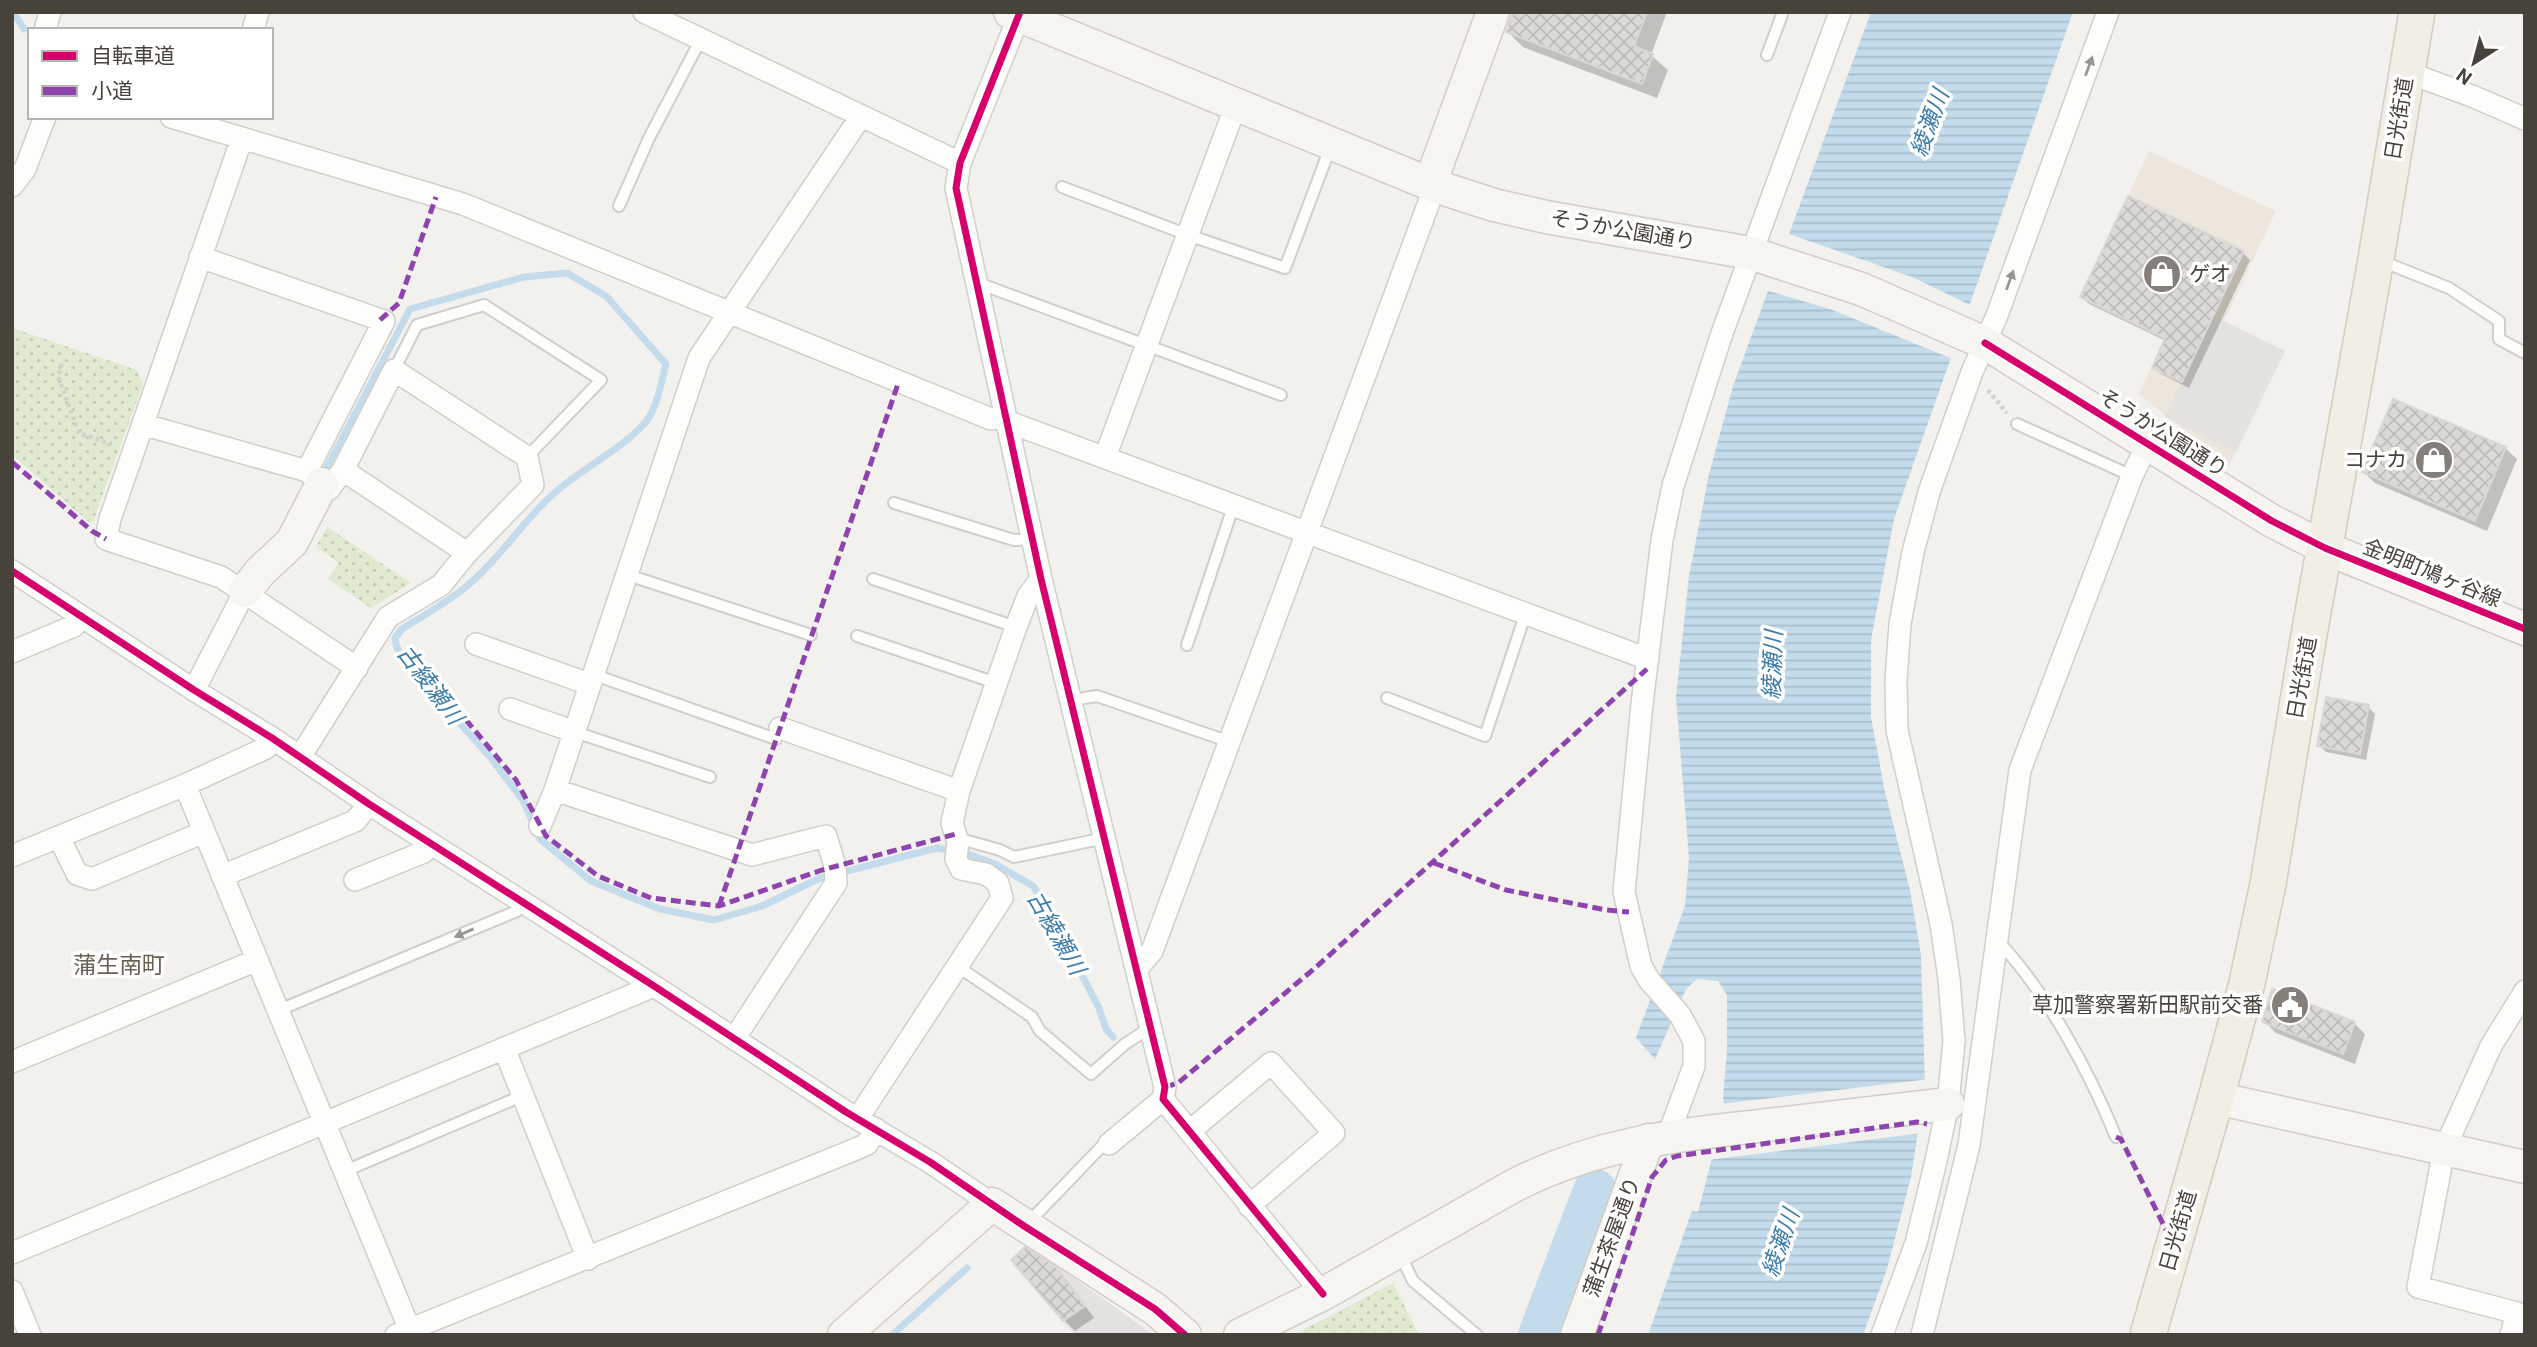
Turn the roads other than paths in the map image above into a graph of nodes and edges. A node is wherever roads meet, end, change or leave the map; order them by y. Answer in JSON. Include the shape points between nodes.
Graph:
{"nodes":[{"id":1,"x":644,"y":12,"type":"edge"},
{"id":2,"x":1493,"y":12,"type":"edge"},
{"id":3,"x":1783,"y":12,"type":"edge"},
{"id":4,"x":1840,"y":12,"type":"edge"},
{"id":5,"x":2108,"y":12,"type":"edge"},
{"id":6,"x":2417,"y":12,"type":"edge"},
{"id":7,"x":1017,"y":13,"type":"edge"},
{"id":8,"x":701,"y":39,"type":"junction"},
{"id":9,"x":1767,"y":55,"type":"dead end"},
{"id":10,"x":2406,"y":72,"type":"junction"},
{"id":11,"x":1236,"y":105,"type":"junction"},
{"id":12,"x":861,"y":116,"type":"junction"},
{"id":13,"x":44,"y":119,"type":"edge"},
{"id":14,"x":181,"y":119,"type":"edge"},
{"id":15,"x":2525,"y":119,"type":"edge"},
{"id":16,"x":236,"y":130,"type":"edge"},
{"id":17,"x":1331,"y":145,"type":"junction"},
{"id":18,"x":960,"y":163,"type":"junction"},
{"id":19,"x":1433,"y":185,"type":"junction"},
{"id":20,"x":12,"y":186,"type":"edge"},
{"id":21,"x":1062,"y":187,"type":"dead end"},
{"id":22,"x":619,"y":206,"type":"dead end"},
{"id":23,"x":1188,"y":235,"type":"junction"},
{"id":24,"x":1756,"y":255,"type":"junction"},
{"id":25,"x":200,"y":257,"type":"junction"},
{"id":26,"x":2376,"y":259,"type":"junction"},
{"id":27,"x":978,"y":289,"type":"junction"},
{"id":28,"x":729,"y":312,"type":"junction"},
{"id":29,"x":1975,"y":338,"type":"junction"},
{"id":30,"x":1149,"y":345,"type":"junction"},
{"id":31,"x":2525,"y":353,"type":"edge"},
{"id":32,"x":394,"y":370,"type":"junction"},
{"id":33,"x":1281,"y":395,"type":"dead end"},
{"id":34,"x":1006,"y":419,"type":"junction"},
{"id":35,"x":2017,"y":424,"type":"road end"},
{"id":36,"x":145,"y":425,"type":"junction"},
{"id":37,"x":2147,"y":445,"type":"junction"},
{"id":38,"x":527,"y":457,"type":"junction"},
{"id":39,"x":1105,"y":457,"type":"junction"},
{"id":40,"x":324,"y":475,"type":"junction"},
{"id":41,"x":2132,"y":476,"type":"junction"},
{"id":42,"x":894,"y":503,"type":"dead end"},
{"id":43,"x":1233,"y":507,"type":"junction"},
{"id":44,"x":1307,"y":534,"type":"junction"},
{"id":45,"x":1032,"y":539,"type":"junction"},
{"id":46,"x":2325,"y":548,"type":"junction"},
{"id":47,"x":467,"y":553,"type":"junction"},
{"id":48,"x":12,"y":571,"type":"edge"},
{"id":49,"x":625,"y":574,"type":"junction"},
{"id":50,"x":873,"y":579,"type":"dead end"},
{"id":51,"x":1041,"y":579,"type":"junction"},
{"id":52,"x":245,"y":591,"type":"junction"},
{"id":53,"x":1525,"y":615,"type":"junction"},
{"id":54,"x":81,"y":617,"type":"junction"},
{"id":55,"x":1016,"y":627,"type":"junction"},
{"id":56,"x":2525,"y":629,"type":"edge"},
{"id":57,"x":811,"y":635,"type":"dead end"},
{"id":58,"x":858,"y":636,"type":"dead end"},
{"id":59,"x":476,"y":645,"type":"dead end"},
{"id":60,"x":1187,"y":645,"type":"dead end"},
{"id":61,"x":12,"y":652,"type":"edge"},
{"id":62,"x":1648,"y":660,"type":"junction"},
{"id":63,"x":357,"y":668,"type":"junction"},
{"id":64,"x":590,"y":679,"type":"junction"},
{"id":65,"x":996,"y":683,"type":"junction"},
{"id":66,"x":194,"y":690,"type":"junction"},
{"id":67,"x":1387,"y":698,"type":"dead end"},
{"id":68,"x":1072,"y":700,"type":"junction"},
{"id":69,"x":510,"y":709,"type":"dead end"},
{"id":70,"x":575,"y":732,"type":"junction"},
{"id":71,"x":778,"y":734,"type":"joint"},
{"id":72,"x":272,"y":738,"type":"junction"},
{"id":73,"x":1230,"y":742,"type":"junction"},
{"id":74,"x":300,"y":757,"type":"junction"},
{"id":75,"x":710,"y":777,"type":"dead end"},
{"id":76,"x":185,"y":785,"type":"junction"},
{"id":77,"x":555,"y":790,"type":"junction"},
{"id":78,"x":960,"y":791,"type":"junction"},
{"id":79,"x":369,"y":804,"type":"junction"},
{"id":80,"x":540,"y":826,"type":"dead end"},
{"id":81,"x":204,"y":832,"type":"junction"},
{"id":82,"x":59,"y":836,"type":"junction"},
{"id":83,"x":1105,"y":838,"type":"junction"},
{"id":84,"x":430,"y":842,"type":"junction"},
{"id":85,"x":957,"y":846,"type":"junction"},
{"id":86,"x":12,"y":856,"type":"edge"},
{"id":87,"x":222,"y":876,"type":"junction"},
{"id":88,"x":355,"y":880,"type":"dead end"},
{"id":89,"x":524,"y":902,"type":"junction"},
{"id":90,"x":1998,"y":941,"type":"junction"},
{"id":91,"x":257,"y":960,"type":"junction"},
{"id":92,"x":957,"y":966,"type":"junction"},
{"id":93,"x":1137,"y":970,"type":"junction"},
{"id":94,"x":654,"y":986,"type":"junction"},
{"id":95,"x":2525,"y":991,"type":"edge"},
{"id":96,"x":279,"y":1010,"type":"junction"},
{"id":97,"x":2516,"y":1021,"type":"edge"},
{"id":98,"x":1151,"y":1027,"type":"junction"},
{"id":99,"x":734,"y":1039,"type":"junction"},
{"id":100,"x":505,"y":1048,"type":"junction"},
{"id":101,"x":12,"y":1062,"type":"edge"},
{"id":102,"x":524,"y":1096,"type":"junction"},
{"id":103,"x":2216,"y":1098,"type":"junction"},
{"id":104,"x":1163,"y":1099,"type":"junction"},
{"id":105,"x":1938,"y":1105,"type":"junction"},
{"id":106,"x":325,"y":1123,"type":"junction"},
{"id":107,"x":867,"y":1123,"type":"junction"},
{"id":108,"x":1190,"y":1131,"type":"junction"},
{"id":109,"x":1666,"y":1137,"type":"junction"},
{"id":110,"x":2116,"y":1137,"type":"dead end"},
{"id":111,"x":1110,"y":1144,"type":"joint"},
{"id":112,"x":2444,"y":1150,"type":"junction"},
{"id":113,"x":2525,"y":1167,"type":"edge"},
{"id":114,"x":345,"y":1171,"type":"junction"},
{"id":115,"x":992,"y":1204,"type":"junction"},
{"id":116,"x":1249,"y":1206,"type":"junction"},
{"id":117,"x":1024,"y":1226,"type":"junction"},
{"id":118,"x":1399,"y":1251,"type":"junction"},
{"id":119,"x":12,"y":1253,"type":"edge"},
{"id":120,"x":588,"y":1259,"type":"junction"},
{"id":121,"x":12,"y":1291,"type":"edge"},
{"id":122,"x":1323,"y":1294,"type":"junction"},
{"id":123,"x":2521,"y":1314,"type":"edge"},
{"id":124,"x":406,"y":1333,"type":"edge"},
{"id":125,"x":28,"y":1334,"type":"edge"},
{"id":126,"x":844,"y":1335,"type":"edge"},
{"id":127,"x":1185,"y":1335,"type":"edge"},
{"id":128,"x":1240,"y":1335,"type":"edge"},
{"id":129,"x":1477,"y":1335,"type":"edge"},
{"id":130,"x":1577,"y":1335,"type":"edge"},
{"id":131,"x":1882,"y":1335,"type":"edge"},
{"id":132,"x":1922,"y":1335,"type":"edge"},
{"id":133,"x":2148,"y":1335,"type":"edge"},
{"id":134,"x":2511,"y":1335,"type":"edge"}],
"edges":[{"from":1,"to":8,"type":"street"},
{"from":2,"to":19,"type":"street"},
{"from":3,"to":9,"type":"lane"},
{"from":4,"to":24,"type":"street"},
{"from":29,"to":5,"type":"street","one_way":true},
{"from":6,"to":10,"type":"main road","name":"日光街道"},
{"from":7,"to":11,"type":"street","name":"そうか公園通り"},
{"from":7,"to":18,"type":"street"},
{"from":8,"to":12,"type":"street"},
{"from":8,"to":22,"type":"lane"},
{"from":10,"to":15,"type":"street"},
{"from":10,"to":26,"type":"main road","name":"日光街道"},
{"from":11,"to":17,"type":"street","name":"そうか公園通り"},
{"from":11,"to":23,"type":"street"},
{"from":12,"to":18,"type":"street"},
{"from":12,"to":28,"type":"street"},
{"from":13,"to":20,"type":"street","via":[[25,169]]},
{"from":14,"to":16,"type":"street"},
{"from":16,"to":25,"type":"street"},
{"from":16,"to":28,"type":"street","via":[[463,204]]},
{"from":17,"to":19,"type":"street","name":"そうか公園通り"},
{"from":17,"to":23,"type":"lane","via":[[1285,268]]},
{"from":18,"to":27,"type":"street","via":[[956,188]]},
{"from":19,"to":24,"type":"street","name":"そうか公園通り","via":[[1546,217]]},
{"from":19,"to":44,"type":"street"},
{"from":21,"to":23,"type":"lane"},
{"from":23,"to":30,"type":"street"},
{"from":24,"to":29,"type":"street","name":"そうか公園通り","via":[[1861,289]]},
{"from":24,"to":62,"type":"street","via":[[1673,486]]},
{"from":25,"to":36,"type":"street"},
{"from":25,"to":40,"type":"street","via":[[384,321]]},
{"from":26,"to":31,"type":"lane","via":[[2449,288],[2499,321],[2499,340]]},
{"from":26,"to":46,"type":"main road","name":"日光街道"},
{"from":27,"to":30,"type":"lane","via":[[986,286]]},
{"from":27,"to":34,"type":"street"},
{"from":28,"to":34,"type":"street","via":[[991,419]]},
{"from":28,"to":49,"type":"street","via":[[699,358]]},
{"from":29,"to":37,"type":"street","name":"そうか公園通り"},
{"from":29,"to":105,"type":"street","via":[[1972,372],[1916,539],[1900,624],[1896,681],[1897,730],[1950,979],[1954,1041]]},
{"from":30,"to":33,"type":"lane"},
{"from":30,"to":39,"type":"street"},
{"from":32,"to":38,"type":"street"},
{"from":32,"to":38,"type":"lane","via":[[417,325],[484,305],[601,380]]},
{"from":32,"to":40,"type":"street"},
{"from":34,"to":39,"type":"street"},
{"from":34,"to":45,"type":"street"},
{"from":35,"to":41,"type":"lane"},
{"from":36,"to":40,"type":"street"},
{"from":36,"to":52,"type":"street","via":[[108,529]]},
{"from":37,"to":41,"type":"street"},
{"from":37,"to":46,"type":"street","name":"そうか公園通り"},
{"from":38,"to":47,"type":"street","via":[[533,485]]},
{"from":39,"to":43,"type":"street"},
{"from":40,"to":47,"type":"street"},
{"from":40,"to":52,"type":"street","via":[[292,542]]},
{"from":41,"to":90,"type":"street","via":[[2020,770]]},
{"from":42,"to":45,"type":"lane","via":[[1014,540]]},
{"from":43,"to":44,"type":"street"},
{"from":43,"to":60,"type":"lane"},
{"from":44,"to":53,"type":"street"},
{"from":44,"to":73,"type":"street"},
{"from":45,"to":51,"type":"street"},
{"from":46,"to":56,"type":"street","name":"金明町鳩ヶ谷線"},
{"from":46,"to":103,"type":"main road","name":"日光街道","via":[[2268,884]]},
{"from":47,"to":63,"type":"street","via":[[441,585],[388,617]]},
{"from":48,"to":54,"type":"street"},
{"from":49,"to":57,"type":"lane"},
{"from":49,"to":64,"type":"street"},
{"from":50,"to":55,"type":"lane"},
{"from":51,"to":55,"type":"street","via":[[1028,596]]},
{"from":51,"to":68,"type":"street"},
{"from":52,"to":63,"type":"street"},
{"from":52,"to":66,"type":"street"},
{"from":53,"to":62,"type":"street"},
{"from":53,"to":67,"type":"lane","via":[[1485,736]]},
{"from":54,"to":61,"type":"street","via":[[74,626]]},
{"from":54,"to":66,"type":"street"},
{"from":55,"to":65,"type":"street"},
{"from":58,"to":65,"type":"lane"},
{"from":59,"to":64,"type":"street"},
{"from":62,"to":109,"type":"street","via":[[1624,892],[1641,966],[1680,1015],[1694,1041],[1694,1066]]},
{"from":63,"to":74,"type":"street"},
{"from":64,"to":70,"type":"street"},
{"from":64,"to":71,"type":"lane"},
{"from":65,"to":78,"type":"street"},
{"from":66,"to":72,"type":"street"},
{"from":68,"to":73,"type":"lane","via":[[1097,696]]},
{"from":68,"to":83,"type":"street"},
{"from":69,"to":70,"type":"street"},
{"from":70,"to":75,"type":"lane"},
{"from":70,"to":77,"type":"street"},
{"from":71,"to":78,"type":"street"},
{"from":72,"to":74,"type":"street"},
{"from":72,"to":76,"type":"street","via":[[266,748]]},
{"from":73,"to":93,"type":"street","via":[[1152,951]]},
{"from":74,"to":79,"type":"street"},
{"from":76,"to":81,"type":"street"},
{"from":76,"to":82,"type":"street"},
{"from":77,"to":80,"type":"street"},
{"from":77,"to":99,"type":"street","via":[[752,855],[826,836],[844,888]]},
{"from":78,"to":85,"type":"street","via":[[952,823]]},
{"from":79,"to":84,"type":"street"},
{"from":79,"to":87,"type":"street","via":[[355,821]]},
{"from":81,"to":82,"type":"street","via":[[92,879],[77,874]]},
{"from":81,"to":87,"type":"street"},
{"from":82,"to":86,"type":"street"},
{"from":83,"to":85,"type":"lane","via":[[1014,858],[1000,850]]},
{"from":83,"to":93,"type":"street"},
{"from":84,"to":88,"type":"street","via":[[424,852]]},
{"from":84,"to":89,"type":"street"},
{"from":85,"to":92,"type":"street","via":[[961,869],[986,874],[999,883],[1002,898]]},
{"from":87,"to":91,"type":"street"},
{"from":89,"to":94,"type":"street"},
{"from":89,"to":96,"type":"lane","one_way":true,"via":[[517,911]]},
{"from":90,"to":110,"type":"lane","via":[[2058,1023],[2098,1093]]},
{"from":90,"to":132,"type":"street","via":[[1969,1145]]},
{"from":91,"to":96,"type":"street"},
{"from":91,"to":101,"type":"street"},
{"from":92,"to":98,"type":"lane","via":[[1032,1017],[1040,1031],[1091,1074]]},
{"from":92,"to":107,"type":"street"},
{"from":93,"to":98,"type":"street"},
{"from":94,"to":99,"type":"street"},
{"from":94,"to":100,"type":"street"},
{"from":95,"to":97,"type":"street"},
{"from":96,"to":106,"type":"street"},
{"from":97,"to":112,"type":"street","via":[[2491,1046]]},
{"from":98,"to":104,"type":"street","via":[[1165,1087]]},
{"from":99,"to":107,"type":"street"},
{"from":100,"to":102,"type":"street"},
{"from":100,"to":106,"type":"street"},
{"from":102,"to":114,"type":"lane"},
{"from":102,"to":120,"type":"street"},
{"from":103,"to":112,"type":"street"},
{"from":103,"to":133,"type":"main road","name":"日光街道"},
{"from":104,"to":108,"type":"street"},
{"from":104,"to":111,"type":"street"},
{"from":105,"to":109,"type":"street"},
{"from":105,"to":131,"type":"street","via":[[1916,1242]]},
{"from":106,"to":114,"type":"street"},
{"from":106,"to":119,"type":"street"},
{"from":107,"to":115,"type":"street"},
{"from":107,"to":120,"type":"street","via":[[867,1144]]},
{"from":108,"to":116,"type":"street"},
{"from":108,"to":116,"type":"street","via":[[1271,1063],[1334,1133]]},
{"from":109,"to":118,"type":"street","via":[[1606,1149],[1545,1170]]},
{"from":109,"to":130,"type":"street","name":"蒲生茶屋通り"},
{"from":111,"to":117,"type":"lane","via":[[1103,1145]]},
{"from":112,"to":113,"type":"street"},
{"from":112,"to":123,"type":"street","via":[[2418,1287]]},
{"from":114,"to":124,"type":"street"},
{"from":115,"to":117,"type":"street"},
{"from":115,"to":126,"type":"street"},
{"from":116,"to":122,"type":"street"},
{"from":117,"to":127,"type":"street","via":[[1155,1310]]},
{"from":118,"to":122,"type":"street"},
{"from":118,"to":129,"type":"lane","via":[[1413,1281]]},
{"from":120,"to":124,"type":"street"},
{"from":121,"to":125,"type":"street"},
{"from":122,"to":128,"type":"street"},
{"from":123,"to":134,"type":"street"}]}
